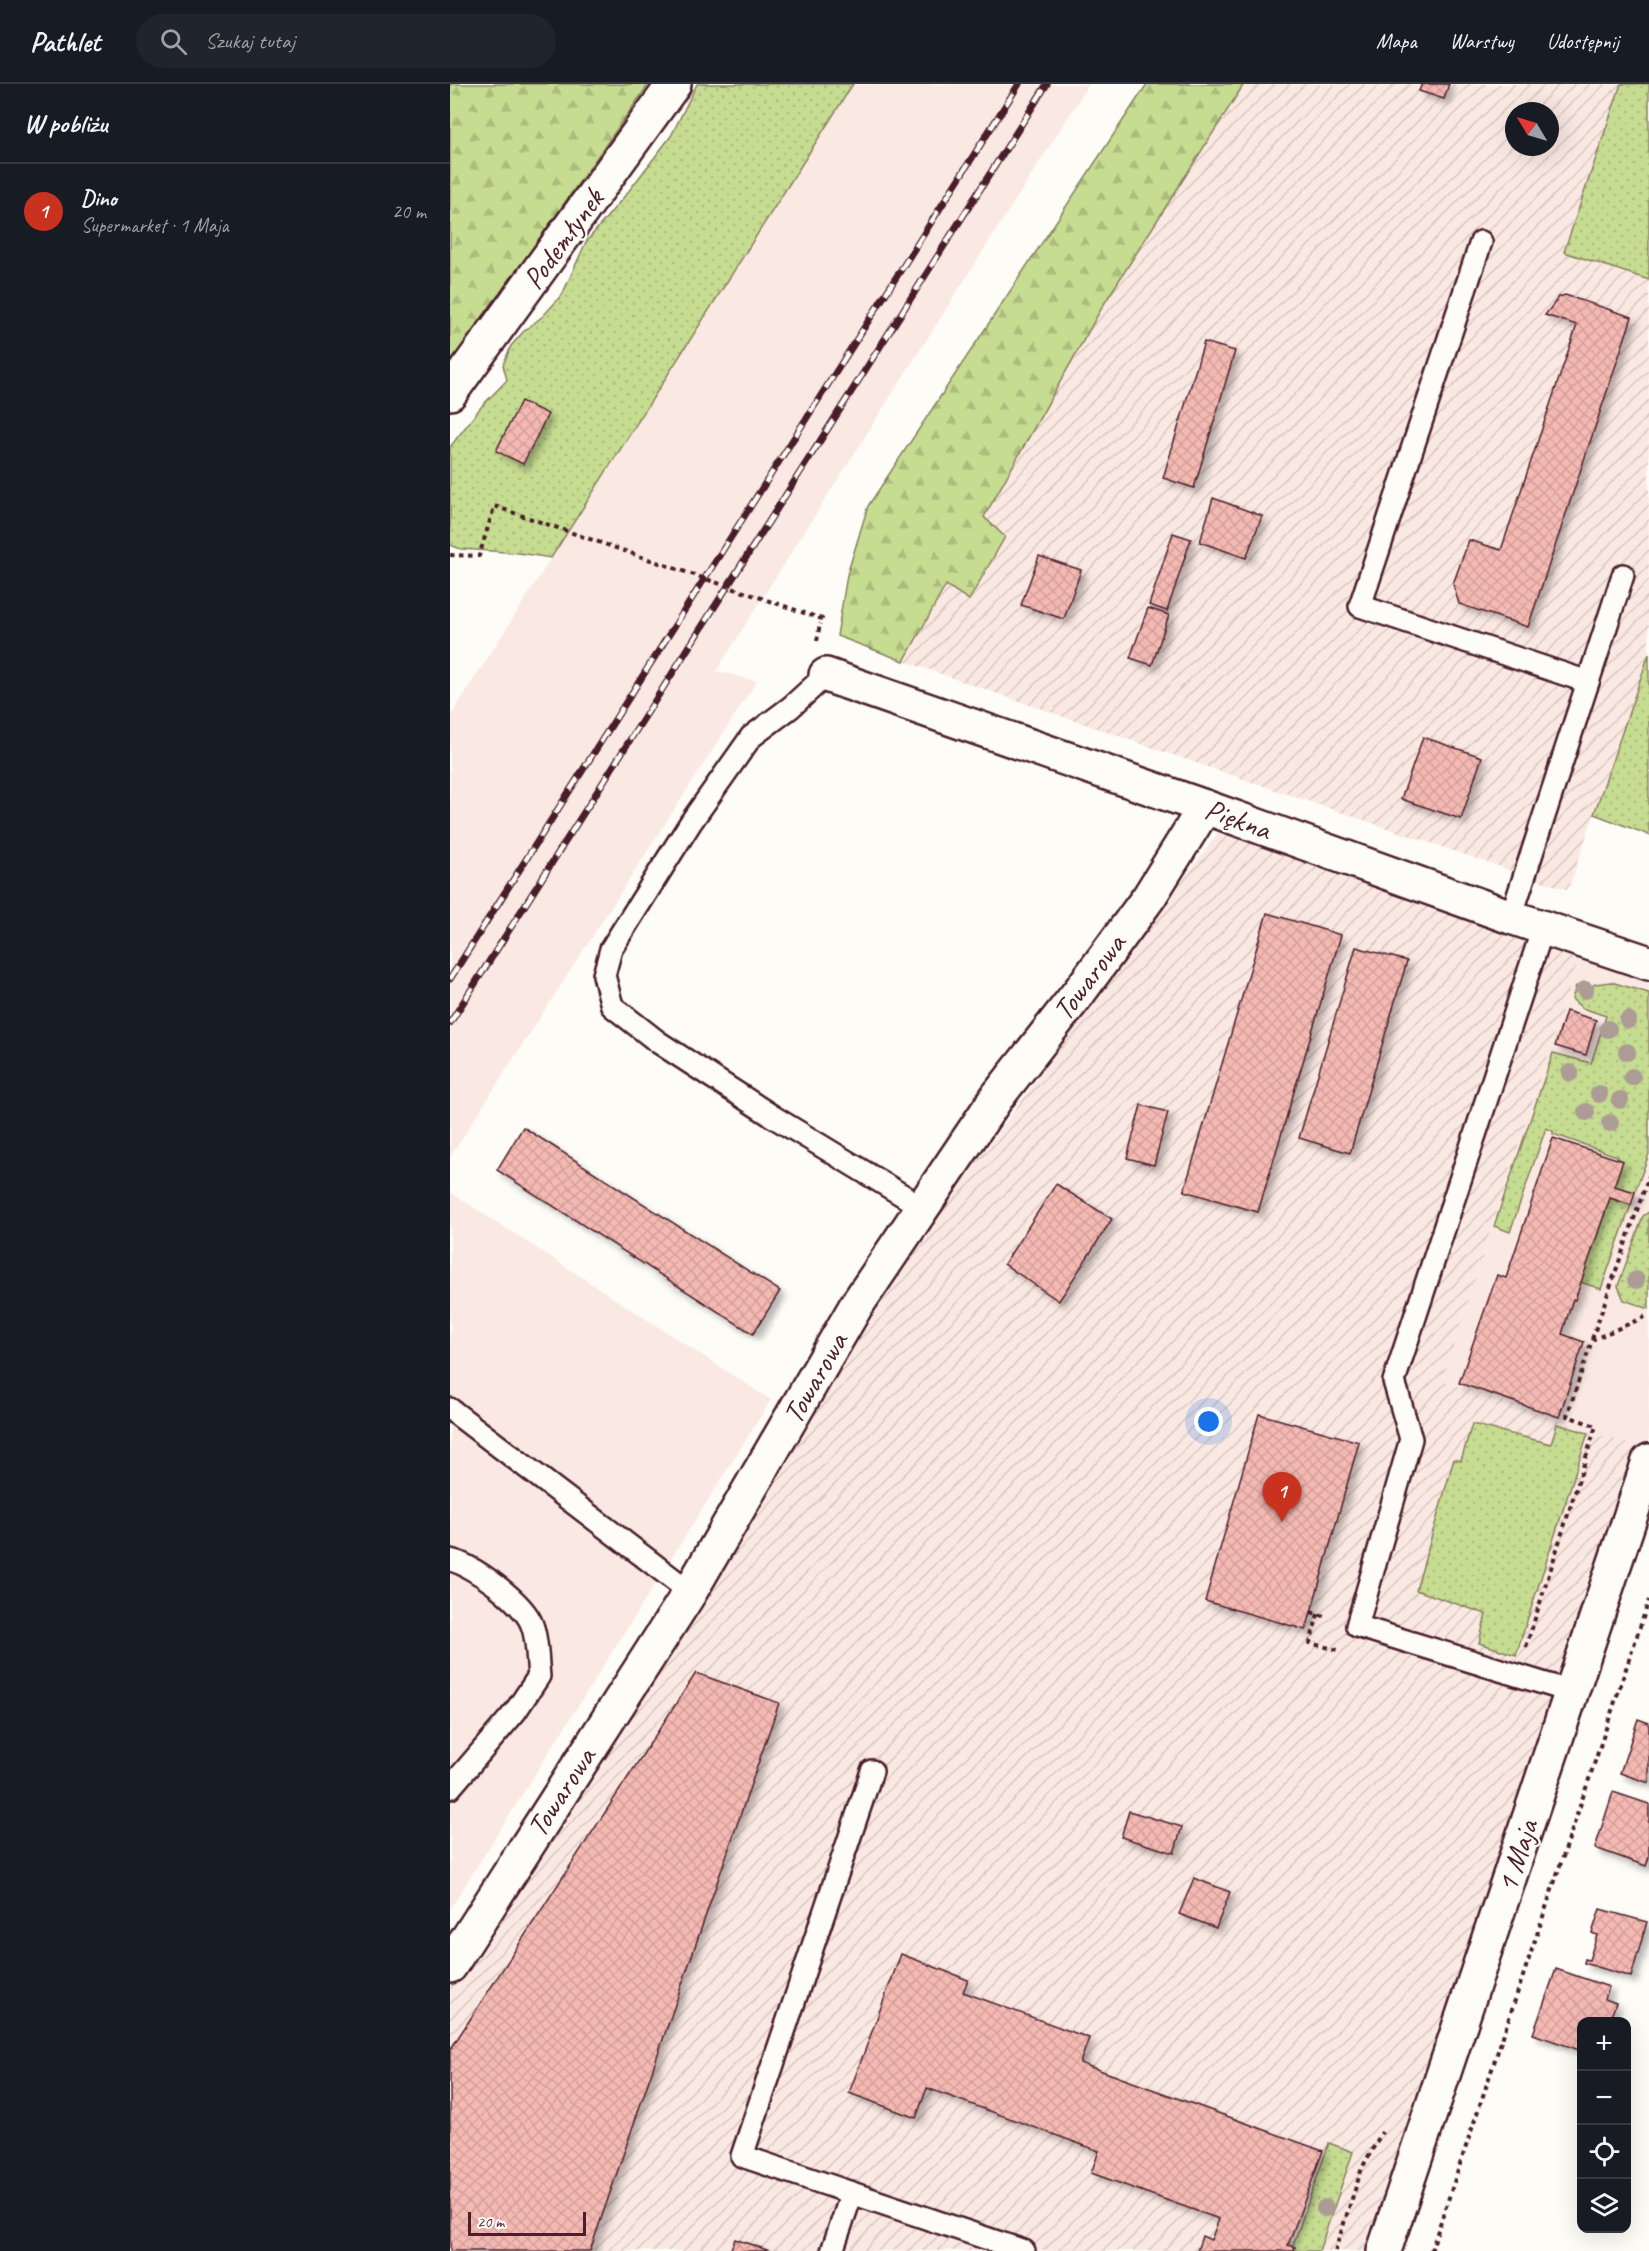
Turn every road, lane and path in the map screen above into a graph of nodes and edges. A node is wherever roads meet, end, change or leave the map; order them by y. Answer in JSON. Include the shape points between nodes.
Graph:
{"nodes":[{"id":1,"x":674,"y":84,"type":"edge"},
{"id":2,"x":1481,"y":242,"type":"dead end"},
{"id":3,"x":450,"y":393,"type":"edge"},
{"id":4,"x":450,"y":555,"type":"edge"},
{"id":5,"x":1623,"y":575,"type":"dead end"},
{"id":6,"x":816,"y":643,"type":"dead end"},
{"id":7,"x":826,"y":675,"type":"joint"},
{"id":8,"x":1588,"y":682,"type":"junction"},
{"id":9,"x":1205,"y":807,"type":"junction"},
{"id":10,"x":1511,"y":917,"type":"junction"},
{"id":11,"x":1543,"y":928,"type":"junction"},
{"id":12,"x":1649,"y":963,"type":"edge"},
{"id":13,"x":1649,"y":1176,"type":"edge"},
{"id":14,"x":1647,"y":1186,"type":"edge"},
{"id":15,"x":922,"y":1207,"type":"junction"},
{"id":16,"x":1649,"y":1315,"type":"edge"},
{"id":17,"x":1592,"y":1340,"type":"junction"},
{"id":18,"x":450,"y":1409,"type":"edge"},
{"id":19,"x":1649,"y":1461,"type":"edge"},
{"id":20,"x":450,"y":1560,"type":"edge"},
{"id":21,"x":690,"y":1592,"type":"junction"},
{"id":22,"x":1649,"y":1600,"type":"edge"},
{"id":23,"x":1523,"y":1656,"type":"dead end"},
{"id":24,"x":1572,"y":1692,"type":"junction"},
{"id":25,"x":872,"y":1771,"type":"dead end"},
{"id":26,"x":450,"y":1788,"type":"edge"},
{"id":27,"x":450,"y":1966,"type":"edge"},
{"id":28,"x":852,"y":2193,"type":"junction"},
{"id":29,"x":832,"y":2251,"type":"edge"},
{"id":30,"x":1024,"y":2251,"type":"edge"},
{"id":31,"x":1384,"y":2251,"type":"edge"},
{"id":32,"x":1431,"y":2251,"type":"edge"}],
"edges":[{"from":1,"to":3,"type":"street","name":"Podemłynek"},
{"from":2,"to":8,"type":"lane","via":[[1360,606]]},
{"from":4,"to":6,"type":"path","bridge":true,"via":[[479,556],[494,506],[822,619]]},
{"from":5,"to":8,"type":"lane"},
{"from":7,"to":9,"type":"street","name":"Piękna"},
{"from":7,"to":15,"type":"lane","via":[[751,737],[691,822],[611,949],[604,975],[612,1006],[658,1042]]},
{"from":8,"to":10,"type":"lane"},
{"from":9,"to":10,"type":"street","name":"Piękna"},
{"from":9,"to":15,"type":"street","name":"Towarowa","via":[[1149,897],[997,1097]]},
{"from":10,"to":11,"type":"street","name":"Piękna"},
{"from":11,"to":12,"type":"street","name":"Piękna"},
{"from":11,"to":24,"type":"lane","via":[[1394,1381],[1411,1439],[1357,1626]]},
{"from":13,"to":14,"type":"path"},
{"from":14,"to":17,"type":"path"},
{"from":15,"to":21,"type":"street","name":"Towarowa","via":[[856,1306]]},
{"from":16,"to":17,"type":"path"},
{"from":17,"to":23,"type":"path","via":[[1567,1416],[1596,1426]]},
{"from":18,"to":21,"type":"lane"},
{"from":19,"to":24,"type":"street","name":"1 Maja"},
{"from":20,"to":26,"type":"lane","via":[[460,1562],[507,1593],[532,1624],[539,1676],[515,1712]]},
{"from":21,"to":27,"type":"street","name":"Towarowa"},
{"from":22,"to":32,"type":"path"},
{"from":24,"to":31,"type":"street","name":"1 Maja"},
{"from":25,"to":28,"type":"lane","via":[[742,2156]]},
{"from":28,"to":29,"type":"lane"},
{"from":28,"to":30,"type":"lane"}]}
